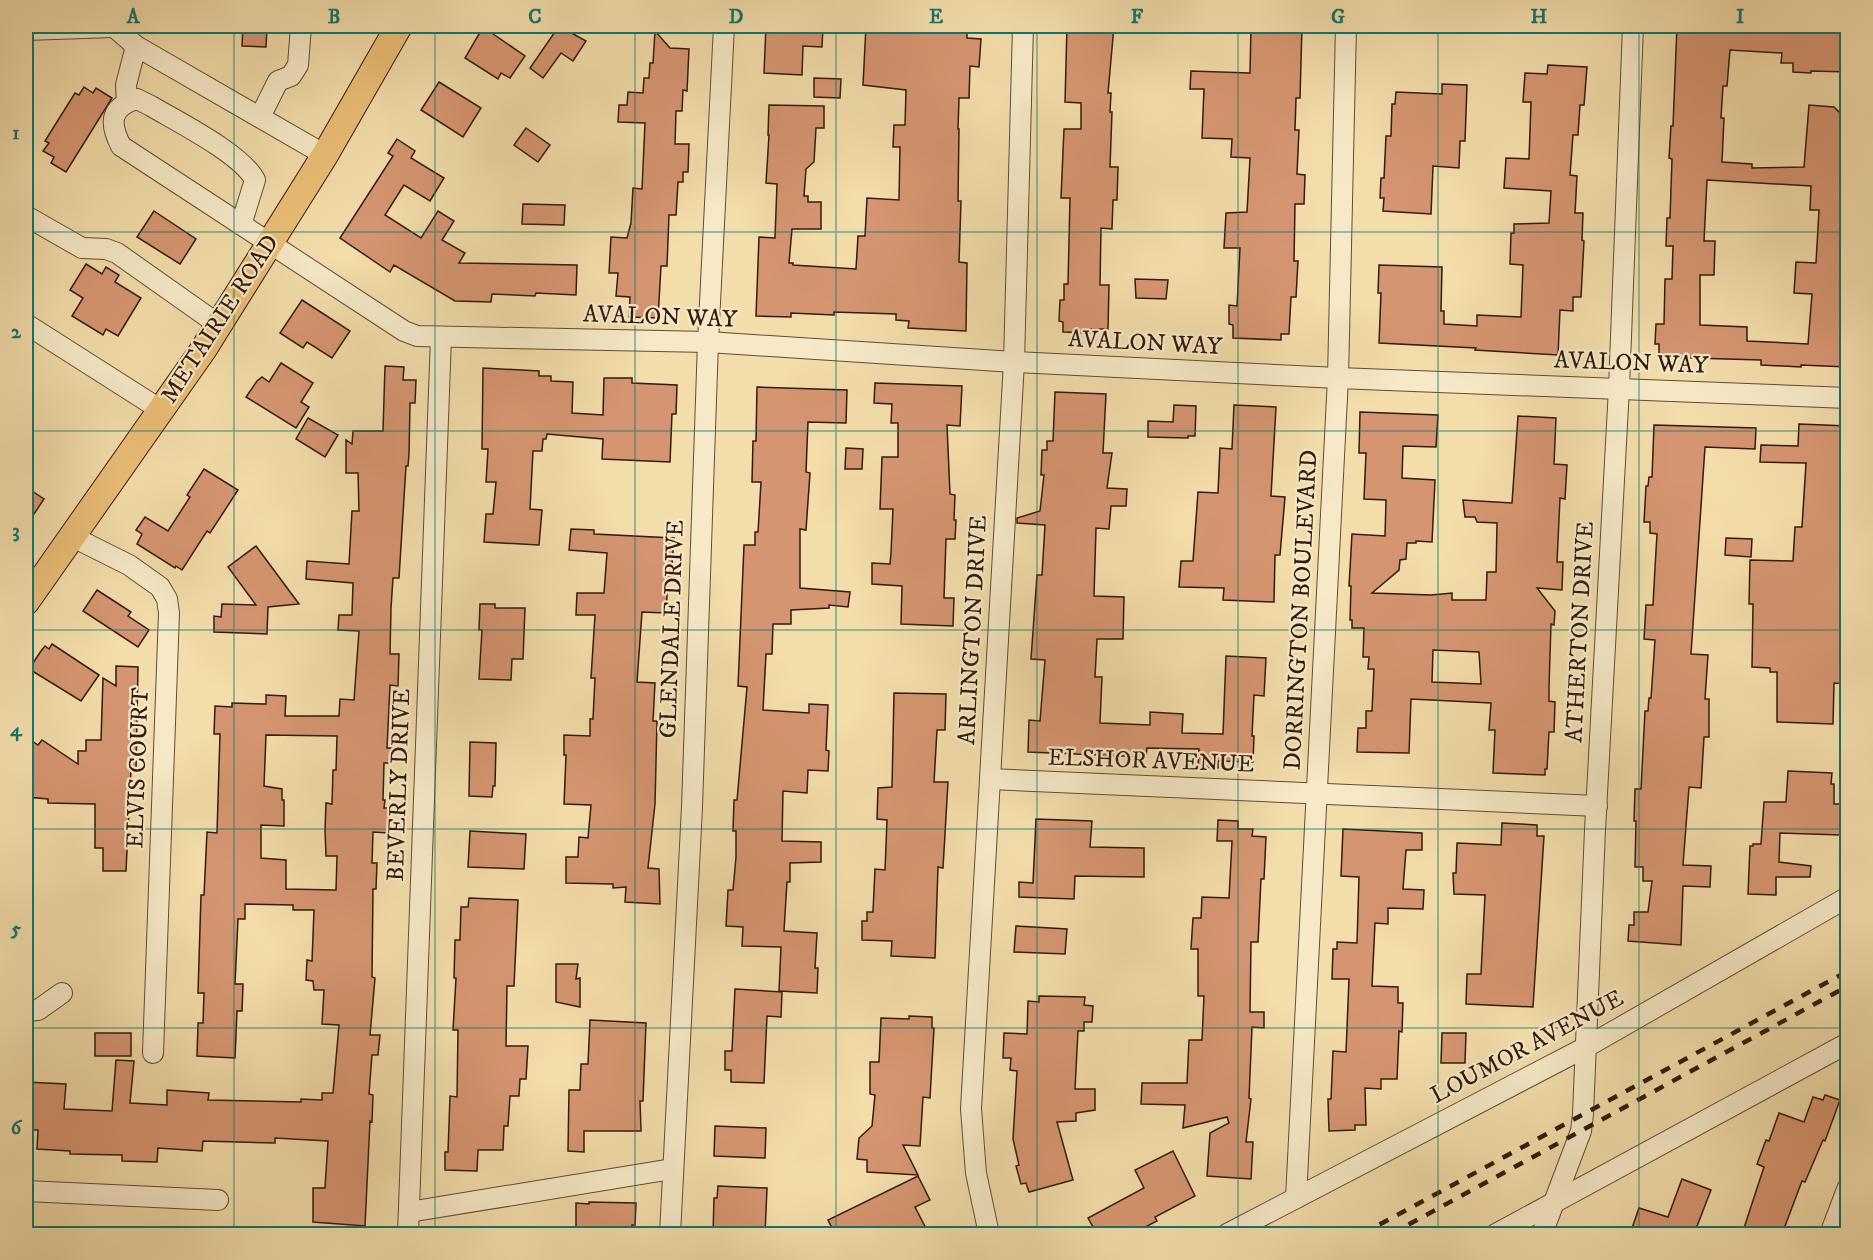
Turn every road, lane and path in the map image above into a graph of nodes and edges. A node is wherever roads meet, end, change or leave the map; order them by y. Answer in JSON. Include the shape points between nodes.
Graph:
{"nodes":[{"id":1,"x":113,"y":26,"type":"edge"},
{"id":2,"x":301,"y":26,"type":"edge"},
{"id":3,"x":399,"y":26,"type":"edge"},
{"id":4,"x":724,"y":26,"type":"edge"},
{"id":5,"x":1023,"y":26,"type":"edge"},
{"id":6,"x":1346,"y":26,"type":"edge"},
{"id":7,"x":1633,"y":26,"type":"edge"},
{"id":8,"x":26,"y":30,"type":"edge"},
{"id":9,"x":136,"y":46,"type":"junction"},
{"id":10,"x":127,"y":102,"type":"junction"},
{"id":11,"x":260,"y":117,"type":"junction"},
{"id":12,"x":325,"y":155,"type":"junction"},
{"id":13,"x":26,"y":216,"type":"edge"},
{"id":14,"x":241,"y":225,"type":"junction"},
{"id":15,"x":270,"y":244,"type":"junction"},
{"id":16,"x":26,"y":324,"type":"edge"},
{"id":17,"x":219,"y":325,"type":"junction"},
{"id":18,"x":441,"y":337,"type":"junction"},
{"id":19,"x":708,"y":342,"type":"junction"},
{"id":20,"x":1014,"y":362,"type":"junction"},
{"id":21,"x":1338,"y":378,"type":"junction"},
{"id":22,"x":1619,"y":388,"type":"junction"},
{"id":23,"x":1848,"y":398,"type":"edge"},
{"id":24,"x":161,"y":410,"type":"junction"},
{"id":25,"x":73,"y":537,"type":"junction"},
{"id":26,"x":26,"y":602,"type":"edge"},
{"id":27,"x":990,"y":779,"type":"junction"},
{"id":28,"x":1318,"y":793,"type":"junction"},
{"id":29,"x":1597,"y":806,"type":"junction"},
{"id":30,"x":1848,"y":897,"type":"edge"},
{"id":31,"x":62,"y":993,"type":"dead end"},
{"id":32,"x":26,"y":1011,"type":"edge"},
{"id":33,"x":1848,"y":1043,"type":"edge"},
{"id":34,"x":1588,"y":1046,"type":"junction"},
{"id":35,"x":153,"y":1053,"type":"dead end"},
{"id":36,"x":672,"y":1169,"type":"junction"},
{"id":37,"x":1848,"y":1187,"type":"edge"},
{"id":38,"x":26,"y":1191,"type":"edge"},
{"id":39,"x":1296,"y":1198,"type":"junction"},
{"id":40,"x":218,"y":1200,"type":"dead end"},
{"id":41,"x":1552,"y":1205,"type":"junction"},
{"id":42,"x":409,"y":1212,"type":"junction"},
{"id":43,"x":408,"y":1234,"type":"edge"},
{"id":44,"x":670,"y":1234,"type":"edge"},
{"id":45,"x":989,"y":1234,"type":"edge"},
{"id":46,"x":1227,"y":1234,"type":"edge"},
{"id":47,"x":1496,"y":1234,"type":"edge"},
{"id":48,"x":1542,"y":1234,"type":"edge"},
{"id":49,"x":1830,"y":1234,"type":"edge"}],
"edges":[{"from":1,"to":8,"type":"street"},
{"from":1,"to":9,"type":"street"},
{"from":2,"to":11,"type":"street","via":[[298,65],[291,76],[278,81]]},
{"from":3,"to":12,"type":"main road","name":"METAIRIE ROAD"},
{"from":4,"to":19,"type":"street","name":"GLENDALE DRIVE"},
{"from":5,"to":20,"type":"street","name":"ARLINGTON DRIVE"},
{"from":6,"to":21,"type":"street","name":"DORRINGTON BOULEVARD"},
{"from":7,"to":22,"type":"street","name":"ATHERTON DRIVE"},
{"from":9,"to":10,"type":"street","via":[[126,86]]},
{"from":9,"to":11,"type":"street"},
{"from":10,"to":14,"type":"street","name":"AVALON WAY","via":[[115,114],[113,130],[121,146]]},
{"from":10,"to":14,"type":"street","via":[[137,99],[152,106],[251,171],[255,180]]},
{"from":11,"to":12,"type":"street"},
{"from":12,"to":15,"type":"main road","name":"METAIRIE ROAD"},
{"from":13,"to":17,"type":"street","via":[[82,248],[117,253]]},
{"from":14,"to":15,"type":"street","name":"AVALON WAY"},
{"from":15,"to":17,"type":"main road","name":"METAIRIE ROAD"},
{"from":15,"to":18,"type":"street","name":"AVALON WAY","via":[[404,331]]},
{"from":16,"to":24,"type":"street"},
{"from":17,"to":24,"type":"main road","name":"METAIRIE ROAD"},
{"from":18,"to":19,"type":"street","name":"AVALON WAY"},
{"from":18,"to":42,"type":"street","name":"BEVERLY DRIVE"},
{"from":19,"to":20,"type":"street","name":"AVALON WAY"},
{"from":19,"to":36,"type":"street","name":"GLENDALE DRIVE","via":[[692,807]]},
{"from":20,"to":21,"type":"street","name":"AVALON WAY"},
{"from":20,"to":27,"type":"street","name":"ARLINGTON DRIVE"},
{"from":21,"to":22,"type":"street","name":"AVALON WAY"},
{"from":21,"to":28,"type":"street","name":"DORRINGTON BOULEVARD"},
{"from":22,"to":23,"type":"street","name":"AVALON WAY"},
{"from":22,"to":29,"type":"street","name":"ATHERTON DRIVE"},
{"from":24,"to":25,"type":"main road","name":"METAIRIE ROAD"},
{"from":25,"to":26,"type":"main road","name":"METAIRIE ROAD"},
{"from":25,"to":35,"type":"street","name":"ELVIS COURT","via":[[129,564],[160,587],[167,599]]},
{"from":27,"to":28,"type":"street","name":"ELSHOR AVENUE"},
{"from":27,"to":45,"type":"street","name":"ARLINGTON DRIVE","via":[[971,1109],[976,1173]]},
{"from":28,"to":29,"type":"street","name":"ELSHOR AVENUE"},
{"from":28,"to":39,"type":"street","name":"DORRINGTON BOULEVARD"},
{"from":29,"to":34,"type":"street","name":"ATHERTON DRIVE"},
{"from":30,"to":34,"type":"street","name":"LOUMOR AVENUE"},
{"from":31,"to":32,"type":"street","via":[[38,1010]]},
{"from":33,"to":41,"type":"street"},
{"from":34,"to":39,"type":"street","name":"LOUMOR AVENUE"},
{"from":34,"to":41,"type":"street","name":"ATHERTON DRIVE","via":[[1581,1131]]},
{"from":36,"to":42,"type":"street"},
{"from":36,"to":44,"type":"street","name":"GLENDALE DRIVE"},
{"from":37,"to":49,"type":"street"},
{"from":38,"to":40,"type":"street"},
{"from":39,"to":46,"type":"street","name":"LOUMOR AVENUE"},
{"from":41,"to":47,"type":"street"},
{"from":41,"to":48,"type":"street","name":"ATHERTON DRIVE"},
{"from":42,"to":43,"type":"street","name":"BEVERLY DRIVE"}]}
